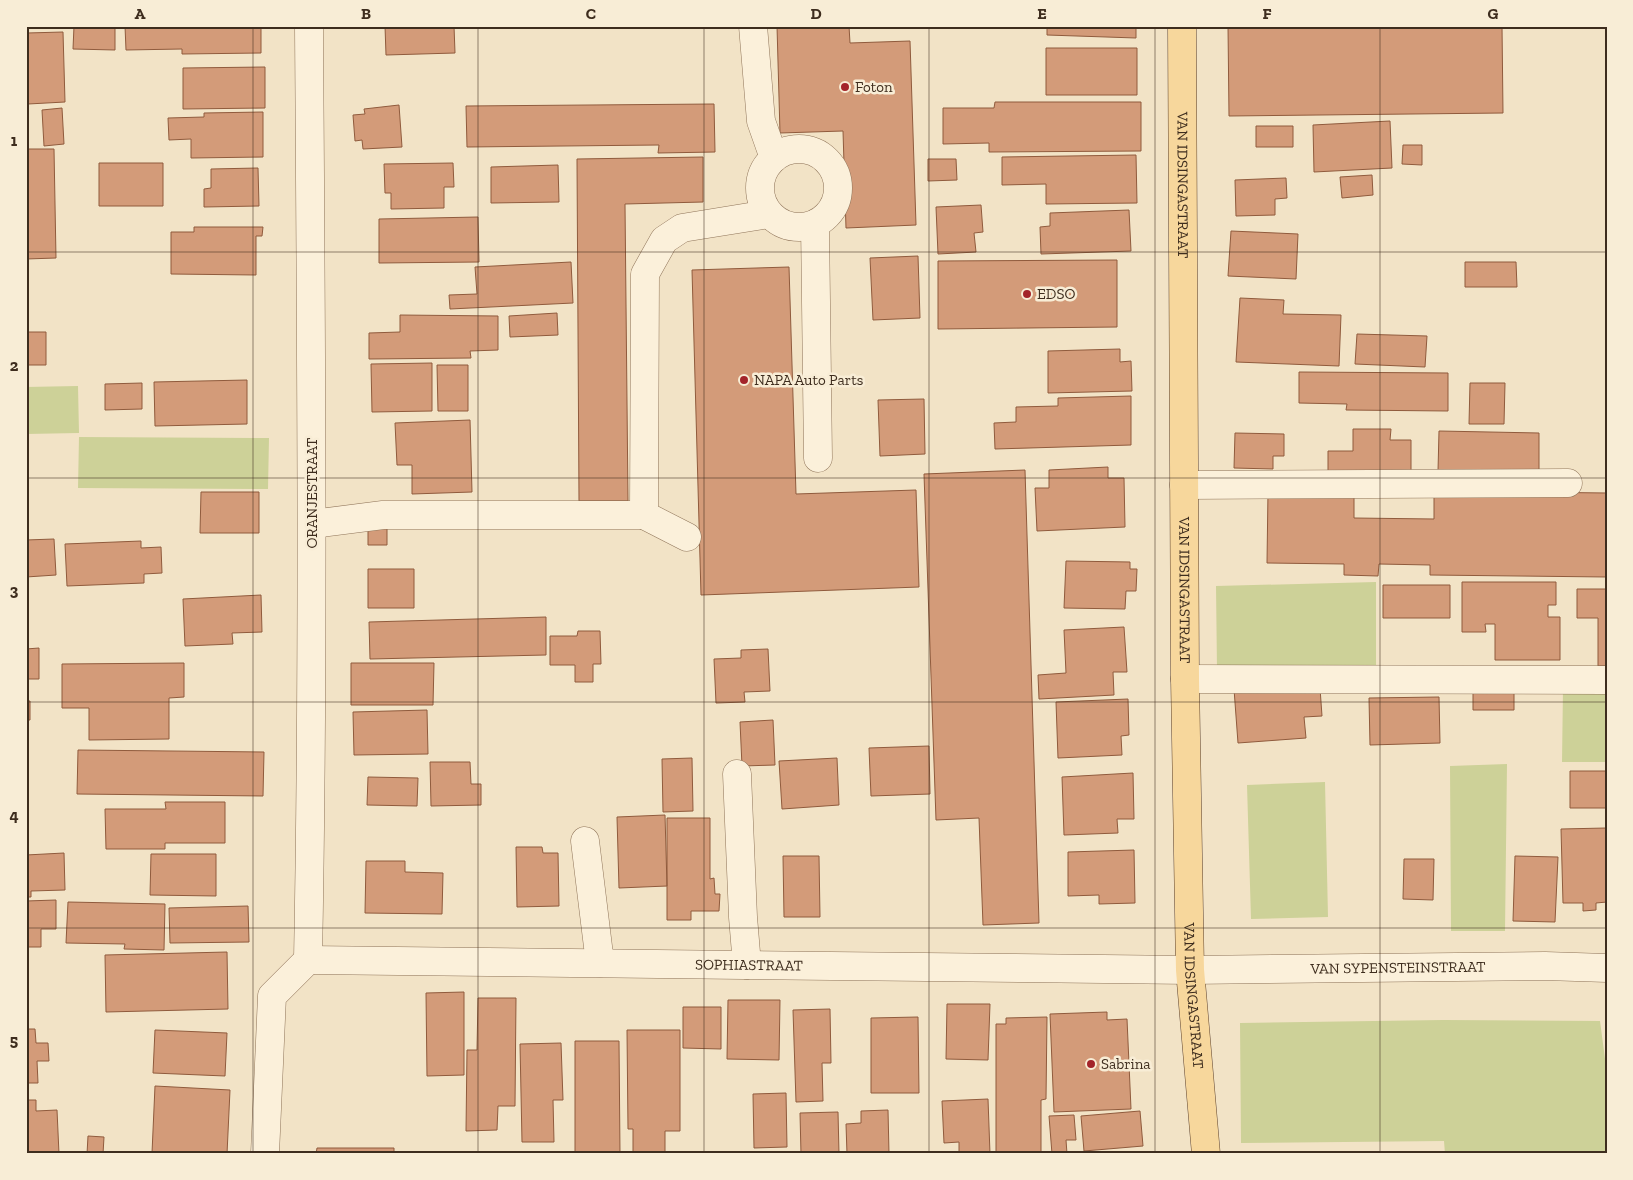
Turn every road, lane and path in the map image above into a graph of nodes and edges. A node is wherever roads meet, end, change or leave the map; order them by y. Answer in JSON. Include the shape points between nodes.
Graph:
{"nodes":[{"id":1,"x":309,"y":26,"type":"edge"},
{"id":2,"x":753,"y":26,"type":"edge"},
{"id":3,"x":1182,"y":26,"type":"edge"},
{"id":4,"x":774,"y":158,"type":"junction"},
{"id":5,"x":769,"y":214,"type":"junction"},
{"id":6,"x":815,"y":224,"type":"junction"},
{"id":7,"x":818,"y":458,"type":"dead end"},
{"id":8,"x":1568,"y":483,"type":"dead end"},
{"id":9,"x":1184,"y":485,"type":"junction"},
{"id":10,"x":644,"y":515,"type":"junction"},
{"id":11,"x":312,"y":524,"type":"junction"},
{"id":12,"x":687,"y":537,"type":"dead end"},
{"id":13,"x":1185,"y":679,"type":"junction"},
{"id":14,"x":1607,"y":680,"type":"edge"},
{"id":15,"x":738,"y":774,"type":"dead end"},
{"id":16,"x":585,"y":841,"type":"dead end"},
{"id":17,"x":308,"y":960,"type":"junction"},
{"id":18,"x":600,"y":963,"type":"junction"},
{"id":19,"x":747,"y":965,"type":"junction"},
{"id":20,"x":1607,"y":968,"type":"edge"},
{"id":21,"x":1190,"y":970,"type":"junction"},
{"id":22,"x":266,"y":1154,"type":"edge"},
{"id":23,"x":1206,"y":1154,"type":"edge"}],
"edges":[{"from":1,"to":11,"type":"street","name":"ORANJESTRAAT"},
{"from":2,"to":4,"type":"street","via":[[760,121]]},
{"from":3,"to":9,"type":"main road","name":"VAN IDSINGASTRAAT"},
{"from":4,"to":5,"type":"street","via":[[761,178],[760,191]]},
{"from":4,"to":6,"type":"street","via":[[799,149],[812,151],[832,168],[838,193],[834,206]]},
{"from":5,"to":6,"type":"street","via":[[791,227]]},
{"from":5,"to":10,"type":"street","via":[[682,228],[664,240],[645,274]]},
{"from":6,"to":7,"type":"street"},
{"from":8,"to":9,"type":"street"},
{"from":9,"to":13,"type":"main road","name":"VAN IDSINGASTRAAT"},
{"from":10,"to":11,"type":"street","via":[[383,515]]},
{"from":10,"to":12,"type":"street"},
{"from":11,"to":17,"type":"street","name":"ORANJESTRAAT"},
{"from":13,"to":14,"type":"street"},
{"from":13,"to":21,"type":"main road","name":"VAN IDSINGASTRAAT"},
{"from":15,"to":19,"type":"street"},
{"from":16,"to":18,"type":"street"},
{"from":17,"to":18,"type":"street","name":"SOPHIASTRAAT"},
{"from":17,"to":22,"type":"street","via":[[272,996]]},
{"from":18,"to":19,"type":"street","name":"SOPHIASTRAAT"},
{"from":19,"to":21,"type":"street","name":"SOPHIASTRAAT"},
{"from":20,"to":21,"type":"street","name":"VAN SYPENSTEINSTRAAT"},
{"from":21,"to":23,"type":"main road","name":"VAN IDSINGASTRAAT"}]}
